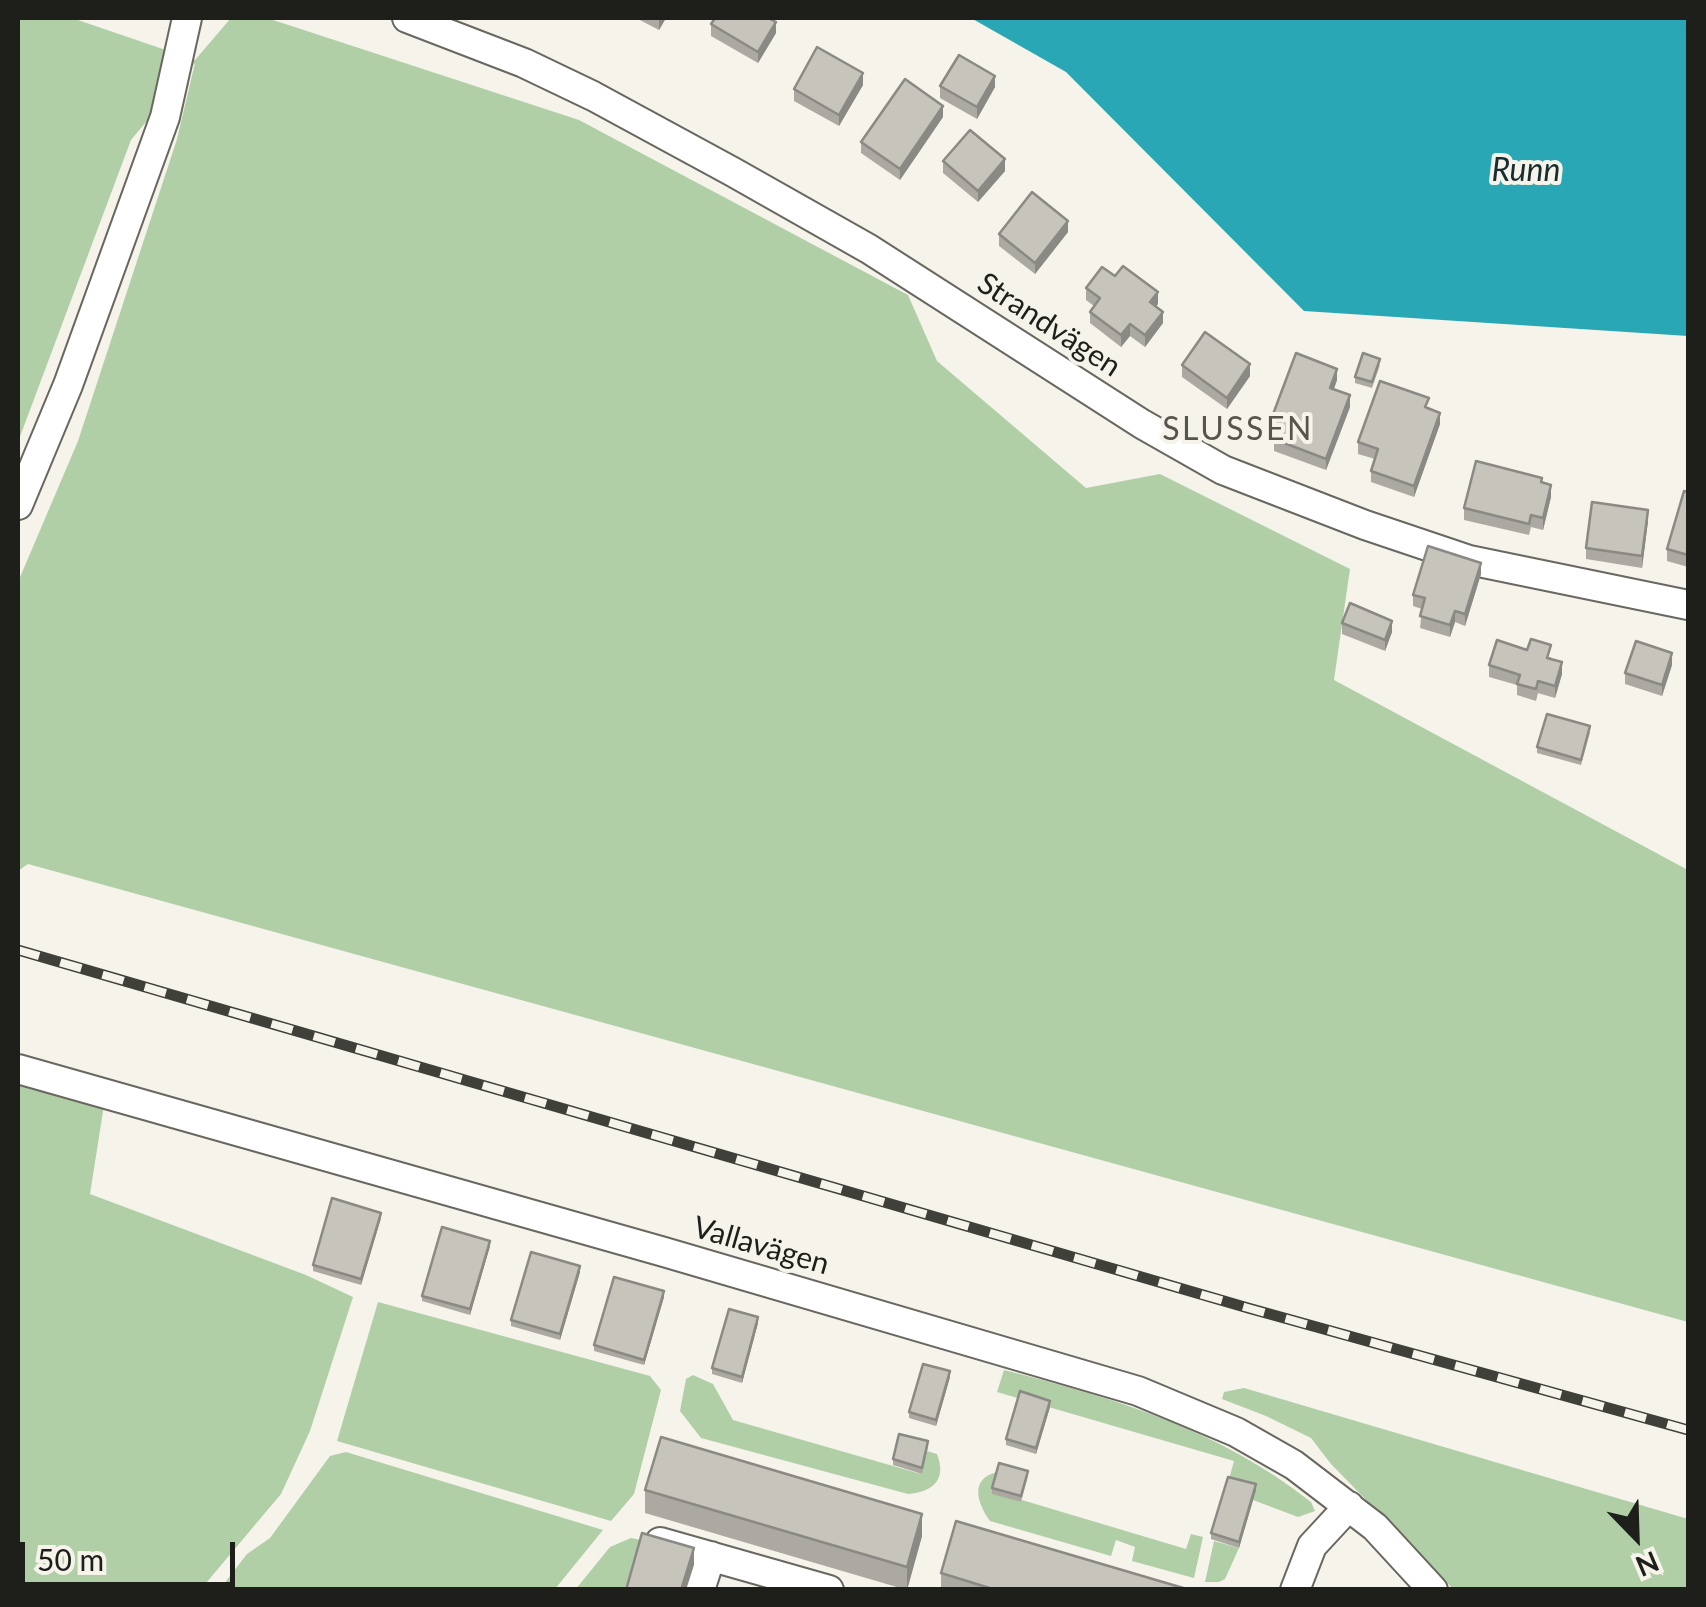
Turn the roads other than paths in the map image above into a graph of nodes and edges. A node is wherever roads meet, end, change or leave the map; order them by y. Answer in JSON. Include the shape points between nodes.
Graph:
{"nodes":[{"id":1,"x":187,"y":18,"type":"edge"},
{"id":2,"x":407,"y":18,"type":"edge"},
{"id":3,"x":18,"y":506,"type":"edge"},
{"id":4,"x":1688,"y":605,"type":"edge"},
{"id":5,"x":18,"y":1069,"type":"edge"},
{"id":6,"x":1349,"y":1506,"type":"junction"},
{"id":7,"x":654,"y":1540,"type":"edge"},
{"id":8,"x":711,"y":1556,"type":"junction"},
{"id":9,"x":1293,"y":1589,"type":"edge"},
{"id":10,"x":700,"y":1590,"type":"edge"},
{"id":11,"x":829,"y":1590,"type":"edge"},
{"id":12,"x":1433,"y":1590,"type":"edge"}],
"edges":[{"from":1,"to":3,"type":"street","via":[[159,135]]},
{"from":2,"to":4,"type":"street","name":"Strandvägen","via":[[524,63],[732,172],[869,249],[1223,470],[1468,560]]},
{"from":5,"to":6,"type":"street","name":"Vallavägen","via":[[1138,1391],[1236,1432]]},
{"from":6,"to":9,"type":"street","via":[[1312,1546]]},
{"from":6,"to":12,"type":"street","name":"Vallavägen"},
{"from":7,"to":8,"type":"street"},
{"from":8,"to":10,"type":"street"},
{"from":8,"to":11,"type":"street"}]}
